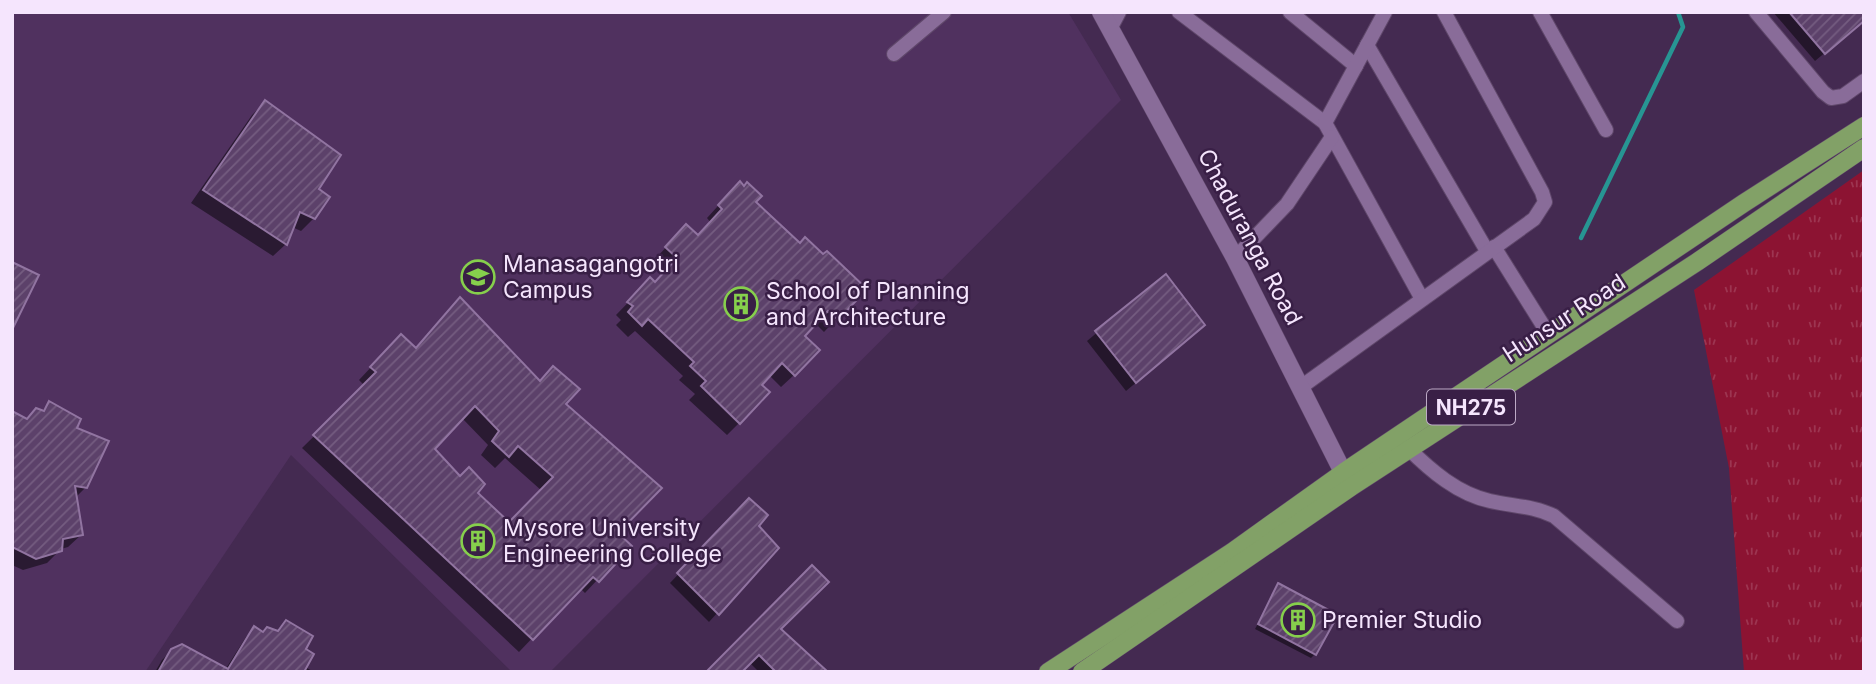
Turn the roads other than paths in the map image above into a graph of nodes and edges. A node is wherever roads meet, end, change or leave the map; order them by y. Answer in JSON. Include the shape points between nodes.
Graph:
{"nodes":[{"id":1,"x":944,"y":12,"type":"edge"},
{"id":2,"x":1101,"y":12,"type":"edge"},
{"id":3,"x":1119,"y":12,"type":"edge"},
{"id":4,"x":1179,"y":12,"type":"edge"},
{"id":5,"x":1290,"y":12,"type":"edge"},
{"id":6,"x":1385,"y":12,"type":"edge"},
{"id":7,"x":1444,"y":12,"type":"edge"},
{"id":8,"x":1540,"y":12,"type":"edge"},
{"id":9,"x":1756,"y":12,"type":"edge"},
{"id":10,"x":1110,"y":29,"type":"junction"},
{"id":11,"x":1367,"y":45,"type":"junction"},
{"id":12,"x":894,"y":54,"type":"dead end"},
{"id":13,"x":1356,"y":66,"type":"junction"},
{"id":14,"x":1864,"y":81,"type":"edge"},
{"id":15,"x":1325,"y":123,"type":"junction"},
{"id":16,"x":1864,"y":126,"type":"edge"},
{"id":17,"x":1606,"y":130,"type":"dead end"},
{"id":18,"x":1332,"y":136,"type":"junction"},
{"id":19,"x":1864,"y":148,"type":"edge"},
{"id":20,"x":1490,"y":249,"type":"junction"},
{"id":21,"x":1235,"y":258,"type":"junction"},
{"id":22,"x":1422,"y":299,"type":"junction"},
{"id":23,"x":1549,"y":335,"type":"junction"},
{"id":24,"x":1301,"y":387,"type":"junction"},
{"id":25,"x":1408,"y":448,"type":"junction"},
{"id":26,"x":1348,"y":479,"type":"junction"},
{"id":27,"x":1677,"y":621,"type":"dead end"},
{"id":28,"x":1048,"y":672,"type":"edge"},
{"id":29,"x":1082,"y":672,"type":"edge"}],
"edges":[{"from":1,"to":12,"type":"street"},
{"from":2,"to":10,"type":"street","name":"Chaduranga Road"},
{"from":3,"to":10,"type":"street"},
{"from":4,"to":15,"type":"street"},
{"from":5,"to":13,"type":"street"},
{"from":6,"to":11,"type":"street"},
{"from":7,"to":20,"type":"street","via":[[1545,202],[1534,219]]},
{"from":8,"to":17,"type":"street"},
{"from":9,"to":14,"type":"street","via":[[1831,98],[1843,96]]},
{"from":10,"to":21,"type":"street","name":"Chaduranga Road"},
{"from":11,"to":13,"type":"street"},
{"from":11,"to":20,"type":"street"},
{"from":13,"to":15,"type":"street"},
{"from":15,"to":18,"type":"street"},
{"from":16,"to":23,"type":"main road"},
{"from":18,"to":21,"type":"street","via":[[1287,204]]},
{"from":18,"to":22,"type":"street"},
{"from":19,"to":25,"type":"main road","name":"Hunsur Road","number":"NH275"},
{"from":20,"to":22,"type":"street"},
{"from":20,"to":23,"type":"street"},
{"from":21,"to":24,"type":"street","name":"Chaduranga Road"},
{"from":22,"to":24,"type":"street"},
{"from":23,"to":26,"type":"main road"},
{"from":24,"to":26,"type":"street","name":"Chaduranga Road"},
{"from":25,"to":26,"type":"main road","name":"Hunsur Road","number":"NH275"},
{"from":25,"to":27,"type":"street","via":[[1437,475],[1468,493],[1554,516]]},
{"from":26,"to":28,"type":"main road"},
{"from":26,"to":29,"type":"main road","name":"Hunsur Road","number":"NH275"}]}
